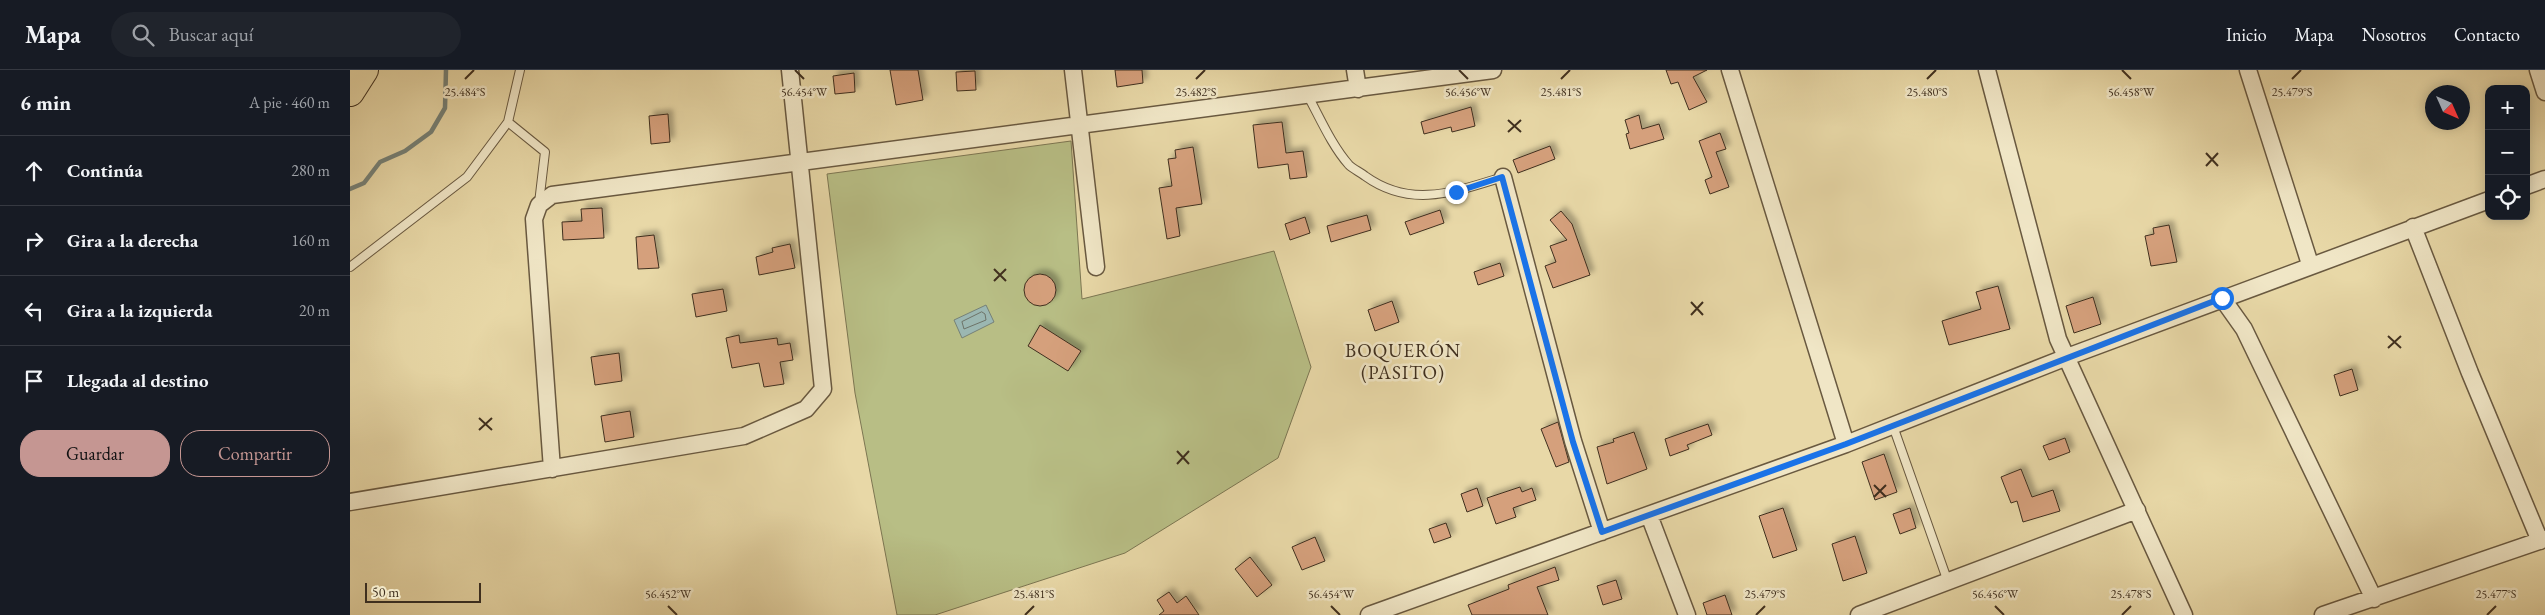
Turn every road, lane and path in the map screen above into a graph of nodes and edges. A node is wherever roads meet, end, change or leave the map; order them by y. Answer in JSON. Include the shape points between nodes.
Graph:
{"nodes":[{"id":1,"x":364,"y":70,"type":"edge"},
{"id":2,"x":520,"y":70,"type":"edge"},
{"id":3,"x":790,"y":70,"type":"edge"},
{"id":4,"x":1073,"y":70,"type":"edge"},
{"id":5,"x":1355,"y":70,"type":"edge"},
{"id":6,"x":1493,"y":70,"type":"edge"},
{"id":7,"x":1730,"y":70,"type":"edge"},
{"id":8,"x":2248,"y":70,"type":"edge"},
{"id":9,"x":2538,"y":70,"type":"edge"},
{"id":10,"x":1990,"y":71,"type":"edge"},
{"id":11,"x":1358,"y":89,"type":"junction"},
{"id":12,"x":350,"y":92,"type":"edge"},
{"id":13,"x":2545,"y":92,"type":"edge"},
{"id":14,"x":1308,"y":96,"type":"junction"},
{"id":15,"x":508,"y":122,"type":"junction"},
{"id":16,"x":1079,"y":126,"type":"junction"},
{"id":17,"x":800,"y":162,"type":"junction"},
{"id":18,"x":1502,"y":177,"type":"joint"},
{"id":19,"x":2545,"y":179,"type":"edge"},
{"id":20,"x":2530,"y":185,"type":"edge"},
{"id":21,"x":2485,"y":201,"type":"edge"},
{"id":22,"x":539,"y":204,"type":"junction"},
{"id":23,"x":2413,"y":227,"type":"junction"},
{"id":24,"x":2310,"y":264,"type":"junction"},
{"id":25,"x":350,"y":267,"type":"edge"},
{"id":26,"x":1096,"y":267,"type":"dead end"},
{"id":27,"x":2222,"y":298,"type":"junction"},
{"id":28,"x":2067,"y":357,"type":"junction"},
{"id":29,"x":1893,"y":426,"type":"junction"},
{"id":30,"x":1846,"y":444,"type":"junction"},
{"id":31,"x":552,"y":469,"type":"junction"},
{"id":32,"x":350,"y":502,"type":"edge"},
{"id":33,"x":2137,"y":510,"type":"junction"},
{"id":34,"x":1649,"y":515,"type":"junction"},
{"id":35,"x":1602,"y":532,"type":"junction"},
{"id":36,"x":2543,"y":540,"type":"edge"},
{"id":37,"x":1948,"y":582,"type":"junction"},
{"id":38,"x":2374,"y":598,"type":"junction"},
{"id":39,"x":1369,"y":615,"type":"edge"},
{"id":40,"x":1687,"y":615,"type":"edge"},
{"id":41,"x":1859,"y":615,"type":"edge"},
{"id":42,"x":2184,"y":615,"type":"edge"},
{"id":43,"x":2323,"y":615,"type":"edge"}],
"edges":[{"from":1,"to":12,"type":"highway"},
{"from":2,"to":15,"type":"lane"},
{"from":3,"to":17,"type":"street"},
{"from":4,"to":16,"type":"street"},
{"from":5,"to":11,"type":"street"},
{"from":6,"to":11,"type":"street"},
{"from":7,"to":30,"type":"street"},
{"from":8,"to":24,"type":"street"},
{"from":9,"to":13,"type":"street"},
{"from":10,"to":28,"type":"street","via":[[2058,339]]},
{"from":11,"to":14,"type":"street"},
{"from":14,"to":16,"type":"street"},
{"from":14,"to":18,"type":"lane","via":[[1350,165],[1372,182],[1396,193],[1426,196],[1456,192]]},
{"from":15,"to":22,"type":"lane","via":[[545,152]]},
{"from":15,"to":25,"type":"lane","via":[[467,177]]},
{"from":16,"to":17,"type":"street"},
{"from":16,"to":26,"type":"street"},
{"from":17,"to":22,"type":"street","via":[[552,194]]},
{"from":17,"to":31,"type":"street","via":[[823,388],[806,409],[744,436]]},
{"from":18,"to":35,"type":"street","via":[[1573,442]]},
{"from":19,"to":20,"type":"street"},
{"from":21,"to":23,"type":"street"},
{"from":22,"to":31,"type":"street","via":[[534,219]]},
{"from":23,"to":24,"type":"street"},
{"from":23,"to":36,"type":"street","via":[[2470,373]]},
{"from":24,"to":27,"type":"street"},
{"from":27,"to":28,"type":"street"},
{"from":27,"to":38,"type":"street","via":[[2244,329]]},
{"from":28,"to":29,"type":"street"},
{"from":28,"to":33,"type":"street"},
{"from":29,"to":30,"type":"street"},
{"from":29,"to":37,"type":"lane"},
{"from":30,"to":34,"type":"street"},
{"from":31,"to":32,"type":"street"},
{"from":33,"to":37,"type":"street"},
{"from":33,"to":42,"type":"street"},
{"from":34,"to":35,"type":"street"},
{"from":34,"to":40,"type":"street"},
{"from":35,"to":39,"type":"street"},
{"from":36,"to":38,"type":"street"},
{"from":37,"to":41,"type":"street"},
{"from":38,"to":43,"type":"street"}]}
